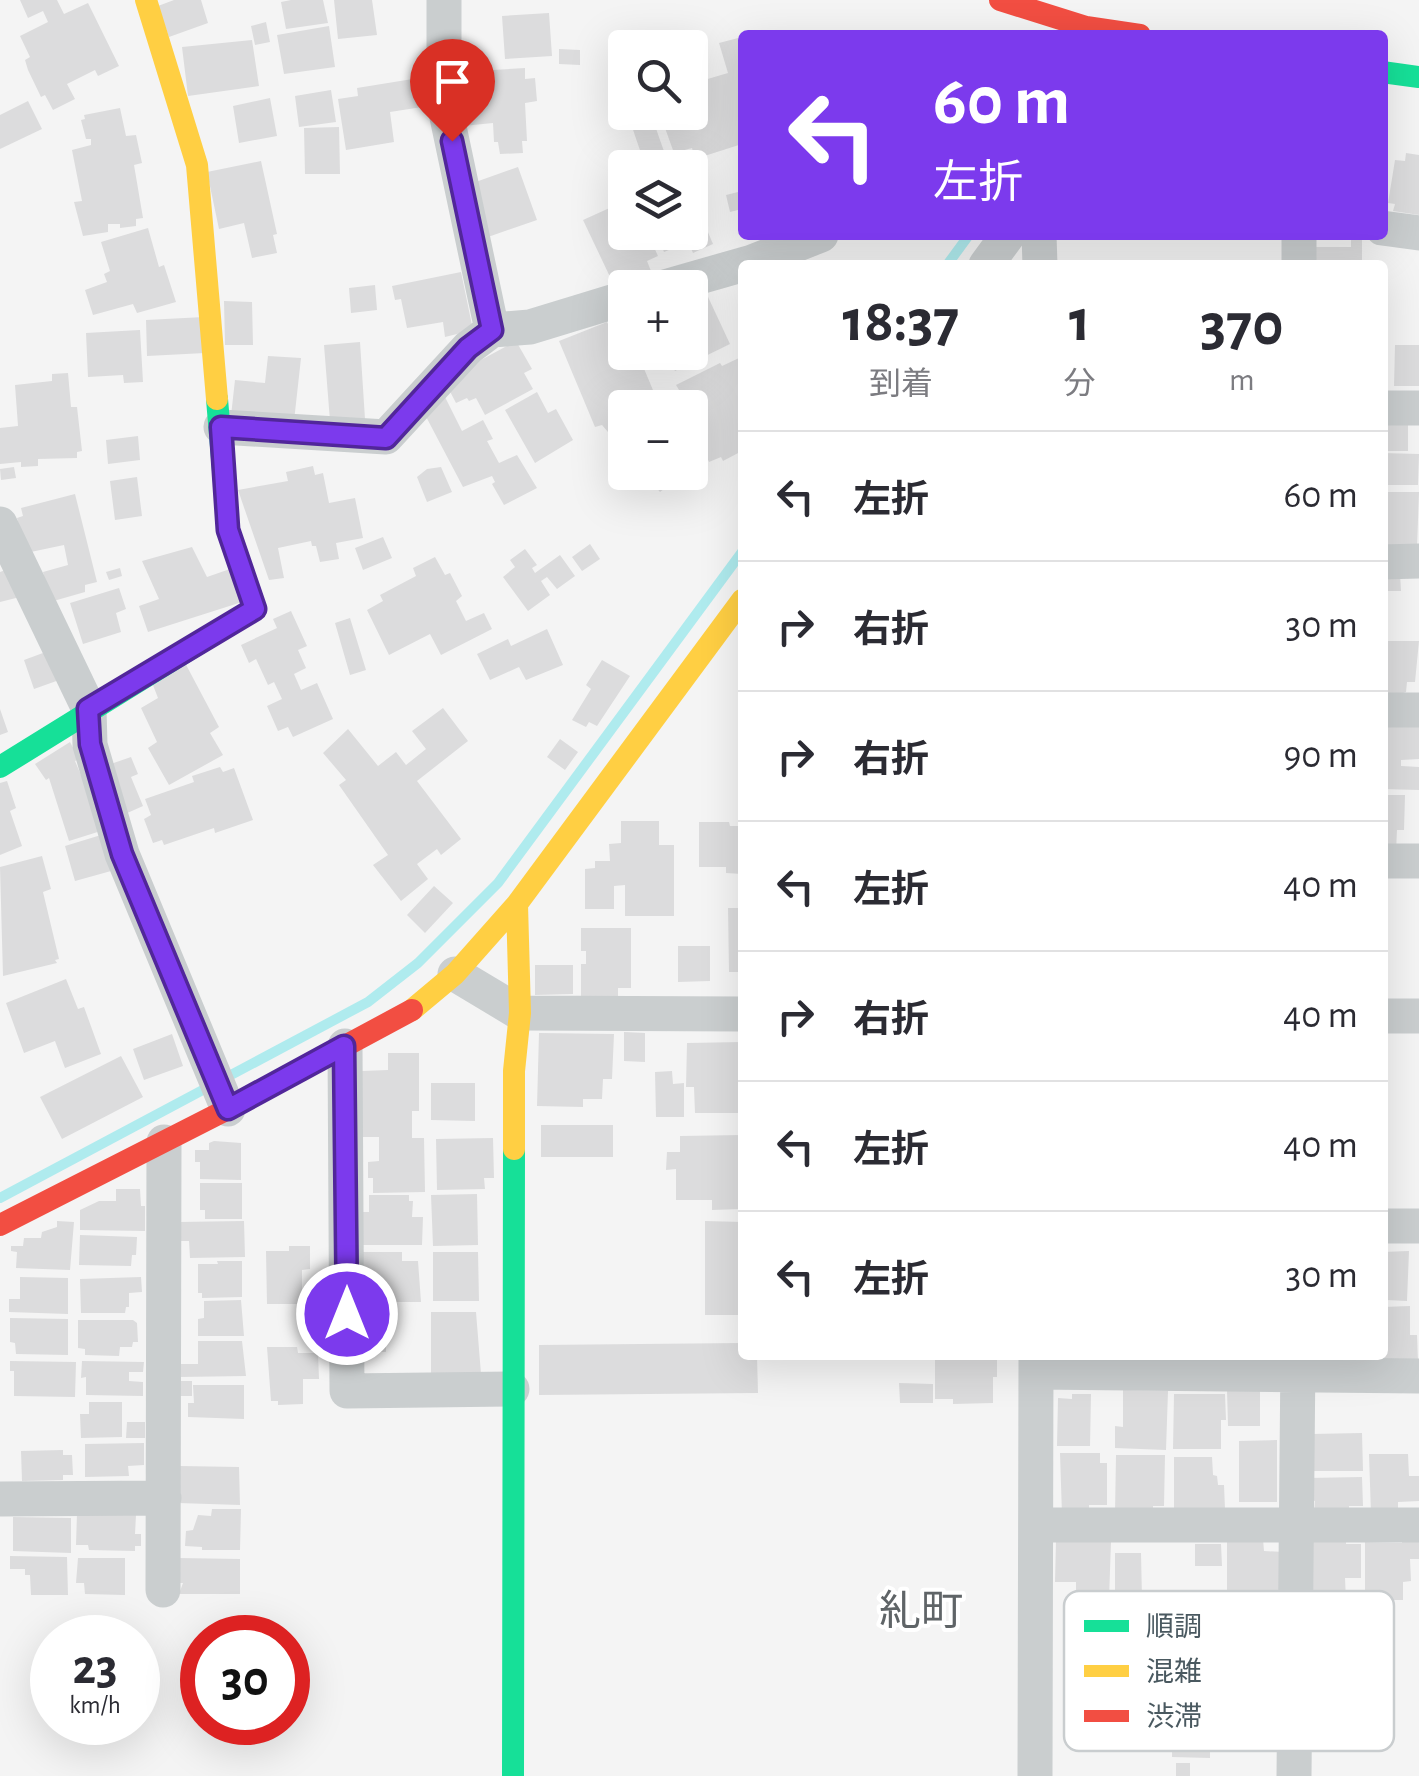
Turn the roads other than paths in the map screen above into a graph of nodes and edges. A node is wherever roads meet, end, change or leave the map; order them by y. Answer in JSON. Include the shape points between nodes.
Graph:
{"nodes":[{"id":1,"x":146,"y":0,"type":"edge"},
{"id":2,"x":444,"y":0,"type":"edge"},
{"id":3,"x":1000,"y":0,"type":"edge"},
{"id":4,"x":1092,"y":21,"type":"edge"},
{"id":5,"x":1123,"y":30,"type":"edge"},
{"id":6,"x":1388,"y":73,"type":"edge"},
{"id":7,"x":1419,"y":78,"type":"edge"},
{"id":8,"x":1388,"y":229,"type":"edge"},
{"id":9,"x":1419,"y":233,"type":"edge"},
{"id":10,"x":807,"y":240,"type":"edge"},
{"id":11,"x":757,"y":260,"type":"edge"},
{"id":12,"x":738,"y":266,"type":"edge"},
{"id":13,"x":708,"y":274,"type":"edge"},
{"id":14,"x":608,"y":303,"type":"edge"},
{"id":15,"x":492,"y":330,"type":"junction"},
{"id":16,"x":1388,"y":408,"type":"edge"},
{"id":17,"x":1419,"y":408,"type":"edge"},
{"id":18,"x":221,"y":427,"type":"junction"},
{"id":19,"x":0,"y":524,"type":"edge"},
{"id":20,"x":1388,"y":562,"type":"edge"},
{"id":21,"x":1419,"y":562,"type":"edge"},
{"id":22,"x":738,"y":605,"type":"edge"},
{"id":23,"x":88,"y":709,"type":"junction"},
{"id":24,"x":1388,"y":710,"type":"edge"},
{"id":25,"x":1419,"y":710,"type":"edge"},
{"id":26,"x":0,"y":767,"type":"edge"},
{"id":27,"x":1388,"y":861,"type":"edge"},
{"id":28,"x":1419,"y":861,"type":"edge"},
{"id":29,"x":517,"y":904,"type":"junction"},
{"id":30,"x":455,"y":974,"type":"junction"},
{"id":31,"x":520,"y":1013,"type":"junction"},
{"id":32,"x":738,"y":1014,"type":"edge"},
{"id":33,"x":1388,"y":1016,"type":"edge"},
{"id":34,"x":1419,"y":1016,"type":"edge"},
{"id":35,"x":344,"y":1046,"type":"junction"},
{"id":36,"x":220,"y":1090,"type":"junction"},
{"id":37,"x":164,"y":1142,"type":"junction"},
{"id":38,"x":0,"y":1226,"type":"edge"},
{"id":39,"x":1388,"y":1226,"type":"edge"},
{"id":40,"x":1419,"y":1226,"type":"edge"},
{"id":41,"x":1036,"y":1364,"type":"edge"},
{"id":42,"x":1298,"y":1365,"type":"edge"},
{"id":43,"x":1419,"y":1376,"type":"edge"},
{"id":44,"x":512,"y":1389,"type":"junction"},
{"id":45,"x":164,"y":1498,"type":"junction"},
{"id":46,"x":0,"y":1499,"type":"edge"},
{"id":47,"x":1036,"y":1525,"type":"junction"},
{"id":48,"x":1419,"y":1525,"type":"edge"},
{"id":49,"x":1297,"y":1526,"type":"junction"},
{"id":50,"x":163,"y":1590,"type":"dead end"},
{"id":51,"x":1296,"y":1591,"type":"edge"},
{"id":52,"x":1294,"y":1751,"type":"edge"},
{"id":53,"x":513,"y":1776,"type":"edge"},
{"id":54,"x":1035,"y":1776,"type":"edge"},
{"id":55,"x":1294,"y":1776,"type":"edge"}],
"edges":[{"from":1,"to":18,"type":"street","via":[[197,165]]},
{"from":2,"to":15,"type":"street","via":[[444,103]]},
{"from":3,"to":4,"type":"street"},
{"from":4,"to":5,"type":"street"},
{"from":6,"to":7,"type":"street"},
{"from":8,"to":9,"type":"street"},
{"from":10,"to":11,"type":"street"},
{"from":12,"to":13,"type":"street"},
{"from":14,"to":15,"type":"street"},
{"from":15,"to":18,"type":"street","via":[[386,438]]},
{"from":16,"to":17,"type":"street"},
{"from":18,"to":23,"type":"street","via":[[228,530],[255,609]]},
{"from":19,"to":23,"type":"street"},
{"from":20,"to":21,"type":"street"},
{"from":22,"to":29,"type":"street"},
{"from":23,"to":26,"type":"street"},
{"from":23,"to":36,"type":"street","via":[[90,744],[122,854]]},
{"from":24,"to":25,"type":"street"},
{"from":27,"to":28,"type":"street"},
{"from":29,"to":30,"type":"street"},
{"from":29,"to":31,"type":"street"},
{"from":30,"to":31,"type":"street"},
{"from":30,"to":35,"type":"street","via":[[411,1011]]},
{"from":31,"to":32,"type":"street"},
{"from":31,"to":44,"type":"street"},
{"from":33,"to":34,"type":"street"},
{"from":35,"to":36,"type":"street"},
{"from":35,"to":44,"type":"street","via":[[348,1391]]},
{"from":36,"to":37,"type":"street"},
{"from":37,"to":38,"type":"street"},
{"from":37,"to":45,"type":"street"},
{"from":39,"to":40,"type":"street"},
{"from":41,"to":42,"type":"street"},
{"from":41,"to":47,"type":"street"},
{"from":42,"to":43,"type":"street"},
{"from":42,"to":49,"type":"street"},
{"from":44,"to":53,"type":"street"},
{"from":45,"to":46,"type":"street"},
{"from":45,"to":50,"type":"street"},
{"from":47,"to":49,"type":"street"},
{"from":47,"to":54,"type":"street"},
{"from":48,"to":49,"type":"street"},
{"from":49,"to":51,"type":"street"},
{"from":52,"to":55,"type":"street"}]}
